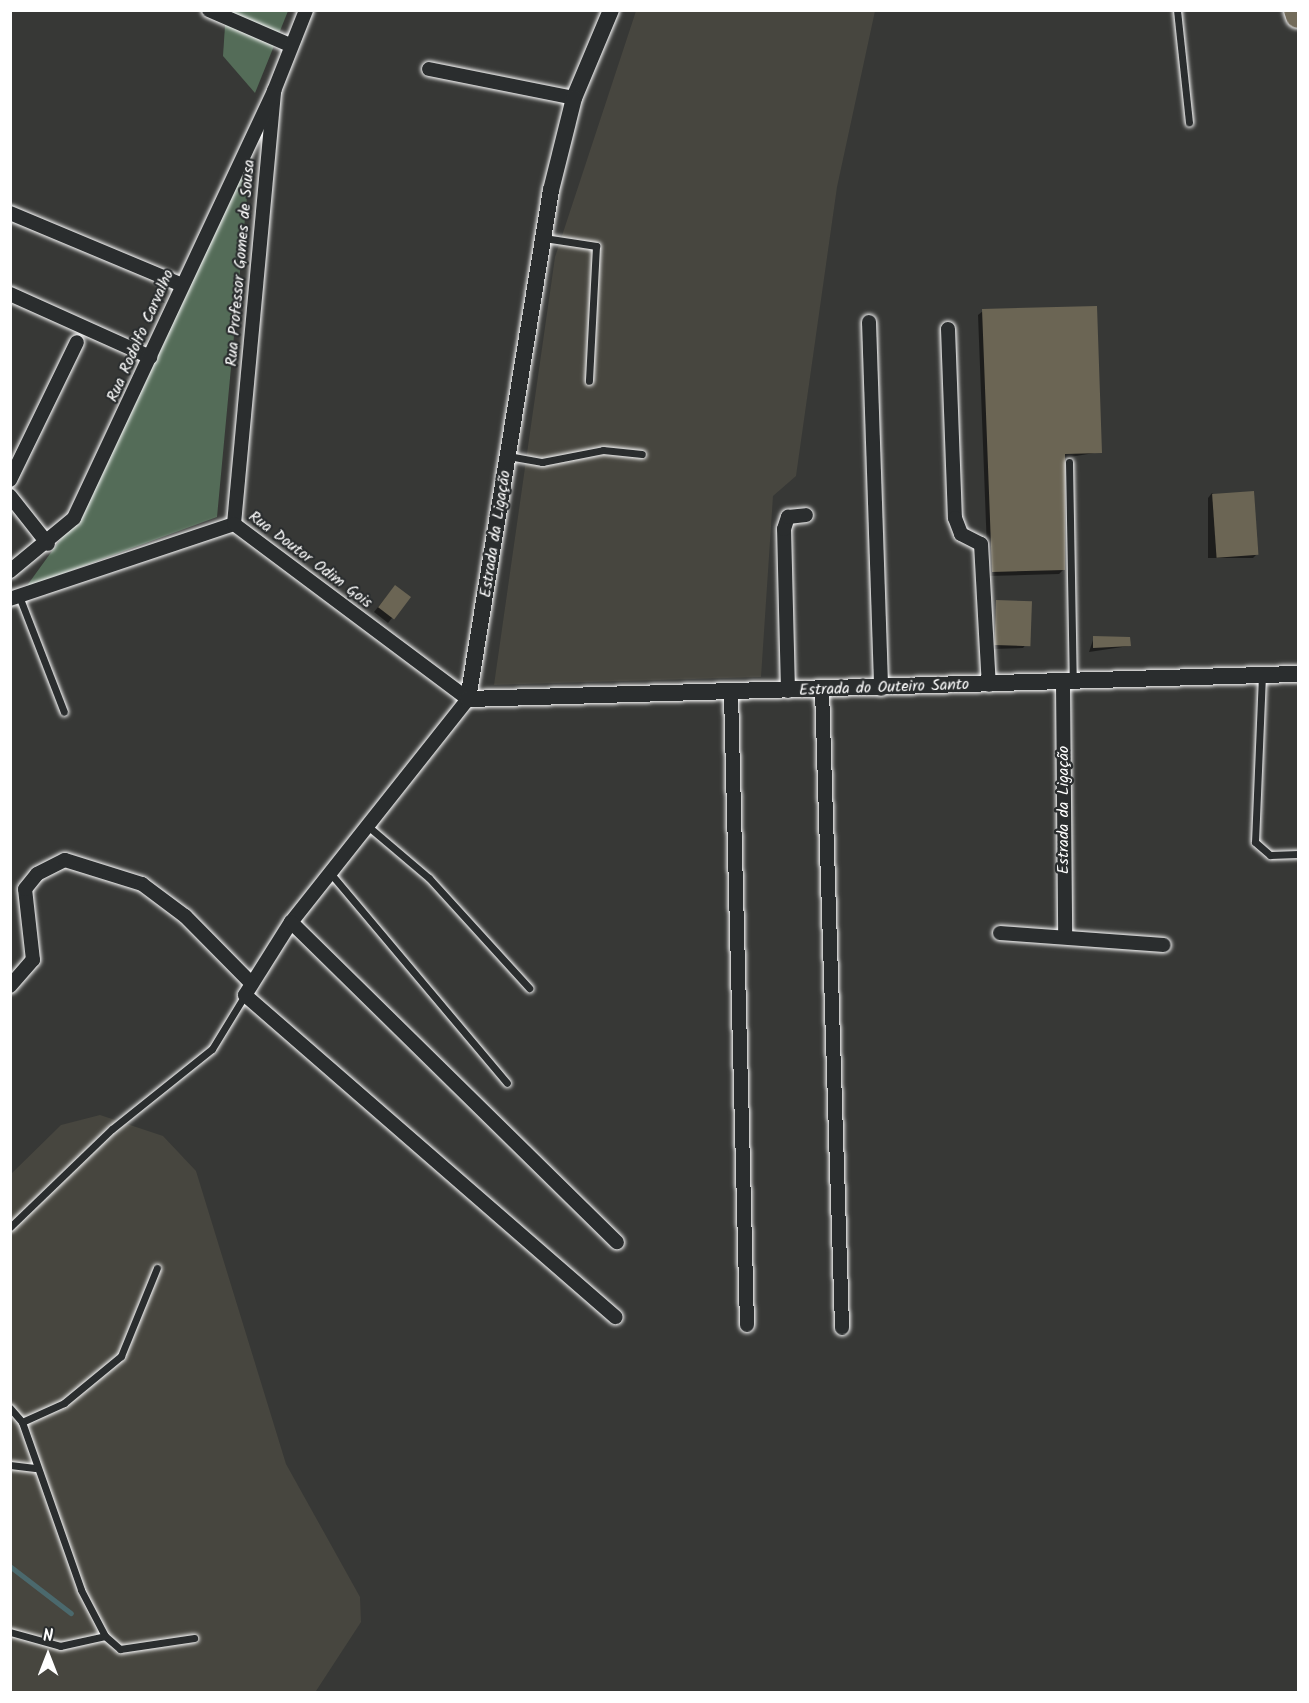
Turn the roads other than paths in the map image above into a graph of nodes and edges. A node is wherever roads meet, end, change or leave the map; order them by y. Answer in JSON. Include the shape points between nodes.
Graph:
{"nodes":[{"id":1,"x":209,"y":10,"type":"edge"},
{"id":2,"x":306,"y":10,"type":"edge"},
{"id":3,"x":611,"y":10,"type":"edge"},
{"id":4,"x":1177,"y":10,"type":"edge"},
{"id":5,"x":1296,"y":10,"type":"edge"},
{"id":6,"x":1299,"y":16,"type":"edge"},
{"id":7,"x":290,"y":45,"type":"junction"},
{"id":8,"x":429,"y":69,"type":"dead end"},
{"id":9,"x":274,"y":91,"type":"junction"},
{"id":10,"x":574,"y":98,"type":"junction"},
{"id":11,"x":1189,"y":122,"type":"dead end"},
{"id":12,"x":10,"y":213,"type":"edge"},
{"id":13,"x":541,"y":238,"type":"junction"},
{"id":14,"x":182,"y":285,"type":"junction"},
{"id":15,"x":10,"y":294,"type":"edge"},
{"id":16,"x":869,"y":322,"type":"dead end"},
{"id":17,"x":948,"y":329,"type":"dead end"},
{"id":18,"x":77,"y":342,"type":"dead end"},
{"id":19,"x":150,"y":357,"type":"junction"},
{"id":20,"x":589,"y":381,"type":"dead end"},
{"id":21,"x":642,"y":454,"type":"dead end"},
{"id":22,"x":508,"y":456,"type":"junction"},
{"id":23,"x":1069,"y":462,"type":"dead end"},
{"id":24,"x":10,"y":480,"type":"edge"},
{"id":25,"x":10,"y":496,"type":"edge"},
{"id":26,"x":806,"y":515,"type":"dead end"},
{"id":27,"x":234,"y":524,"type":"junction"},
{"id":28,"x":48,"y":544,"type":"junction"},
{"id":29,"x":10,"y":571,"type":"edge"},
{"id":30,"x":15,"y":598,"type":"edge"},
{"id":31,"x":1299,"y":674,"type":"edge"},
{"id":32,"x":1262,"y":675,"type":"junction"},
{"id":33,"x":1068,"y":683,"type":"junction"},
{"id":34,"x":989,"y":685,"type":"junction"},
{"id":35,"x":881,"y":689,"type":"junction"},
{"id":36,"x":822,"y":690,"type":"junction"},
{"id":37,"x":788,"y":691,"type":"junction"},
{"id":38,"x":731,"y":693,"type":"junction"},
{"id":39,"x":468,"y":699,"type":"junction"},
{"id":40,"x":64,"y":712,"type":"dead end"},
{"id":41,"x":370,"y":828,"type":"junction"},
{"id":42,"x":1299,"y":854,"type":"edge"},
{"id":43,"x":331,"y":874,"type":"junction"},
{"id":44,"x":291,"y":922,"type":"junction"},
{"id":45,"x":1000,"y":933,"type":"dead end"},
{"id":46,"x":1065,"y":936,"type":"junction"},
{"id":47,"x":1164,"y":945,"type":"dead end"},
{"id":48,"x":10,"y":986,"type":"edge"},
{"id":49,"x":529,"y":988,"type":"dead end"},
{"id":50,"x":249,"y":989,"type":"junction"},
{"id":51,"x":507,"y":1083,"type":"dead end"},
{"id":52,"x":10,"y":1227,"type":"edge"},
{"id":53,"x":617,"y":1242,"type":"dead end"},
{"id":54,"x":157,"y":1268,"type":"dead end"},
{"id":55,"x":616,"y":1317,"type":"dead end"},
{"id":56,"x":747,"y":1325,"type":"dead end"},
{"id":57,"x":843,"y":1328,"type":"dead end"},
{"id":58,"x":10,"y":1408,"type":"edge"},
{"id":59,"x":22,"y":1422,"type":"junction"},
{"id":60,"x":10,"y":1465,"type":"edge"},
{"id":61,"x":35,"y":1468,"type":"junction"},
{"id":62,"x":10,"y":1632,"type":"edge"},
{"id":63,"x":105,"y":1636,"type":"junction"},
{"id":64,"x":194,"y":1638,"type":"dead end"}],
"edges":[{"from":1,"to":7,"type":"street"},
{"from":2,"to":7,"type":"street","name":"Rua Professor Gomes de Sousa"},
{"from":3,"to":10,"type":"street","name":"Estrada da Ligação"},
{"from":4,"to":11,"type":"lane"},
{"from":5,"to":6,"type":"highway"},
{"from":7,"to":9,"type":"street","name":"Rua Professor Gomes de Sousa"},
{"from":8,"to":10,"type":"street"},
{"from":9,"to":14,"type":"street","name":"Rua Rodolfo Carvalho"},
{"from":9,"to":27,"type":"street","name":"Rua Professor Gomes de Sousa"},
{"from":10,"to":13,"type":"street","name":"Estrada da Ligação"},
{"from":12,"to":14,"type":"street"},
{"from":13,"to":20,"type":"lane","via":[[596,246]]},
{"from":13,"to":22,"type":"street","name":"Estrada da Ligação"},
{"from":14,"to":19,"type":"street","name":"Rua Rodolfo Carvalho"},
{"from":15,"to":19,"type":"street"},
{"from":16,"to":35,"type":"street"},
{"from":17,"to":34,"type":"street","via":[[955,518],[961,534],[981,544]]},
{"from":18,"to":24,"type":"street"},
{"from":19,"to":28,"type":"street","name":"Rua Rodolfo Carvalho","via":[[74,518]]},
{"from":21,"to":22,"type":"lane","via":[[603,450],[542,462]]},
{"from":22,"to":39,"type":"street","name":"Estrada da Ligação"},
{"from":23,"to":33,"type":"lane"},
{"from":25,"to":28,"type":"street"},
{"from":26,"to":37,"type":"street","via":[[788,517],[784,529]]},
{"from":27,"to":30,"type":"street","name":"Rua Doutor Odim Gois"},
{"from":27,"to":39,"type":"street","name":"Rua Doutor Odim Gois"},
{"from":28,"to":29,"type":"street","name":"Rua Rodolfo Carvalho"},
{"from":30,"to":40,"type":"lane"},
{"from":31,"to":32,"type":"street","name":"Estrada do Outeiro Santo"},
{"from":32,"to":33,"type":"street","name":"Estrada do Outeiro Santo"},
{"from":32,"to":42,"type":"lane","via":[[1255,842],[1270,855]]},
{"from":33,"to":34,"type":"street","name":"Estrada do Outeiro Santo"},
{"from":33,"to":46,"type":"street","name":"Estrada da Ligação"},
{"from":34,"to":35,"type":"street","name":"Estrada do Outeiro Santo"},
{"from":35,"to":36,"type":"street","name":"Estrada do Outeiro Santo"},
{"from":36,"to":37,"type":"street","name":"Estrada do Outeiro Santo"},
{"from":36,"to":57,"type":"street"},
{"from":37,"to":38,"type":"street","name":"Estrada do Outeiro Santo"},
{"from":38,"to":39,"type":"street","name":"Estrada do Outeiro Santo"},
{"from":38,"to":56,"type":"street"},
{"from":39,"to":41,"type":"street","name":"Estrada da Ligação"},
{"from":41,"to":43,"type":"street","name":"Estrada da Ligação"},
{"from":41,"to":49,"type":"lane","via":[[429,879]]},
{"from":43,"to":44,"type":"street","name":"Estrada da Ligação"},
{"from":43,"to":51,"type":"lane"},
{"from":44,"to":50,"type":"street","name":"Estrada da Ligação"},
{"from":44,"to":53,"type":"street"},
{"from":45,"to":46,"type":"street"},
{"from":46,"to":47,"type":"street"},
{"from":48,"to":50,"type":"street","via":[[33,960],[25,889],[36,873],[65,860],[142,884],[185,916]]},
{"from":50,"to":52,"type":"lane","via":[[212,1049],[112,1130]]},
{"from":50,"to":55,"type":"street"},
{"from":54,"to":59,"type":"lane","via":[[121,1356],[64,1403]]},
{"from":58,"to":59,"type":"lane"},
{"from":59,"to":61,"type":"lane"},
{"from":60,"to":61,"type":"lane"},
{"from":61,"to":63,"type":"lane","via":[[81,1590]]},
{"from":62,"to":63,"type":"lane","via":[[60,1646]]},
{"from":63,"to":64,"type":"lane","via":[[120,1649]]}]}
